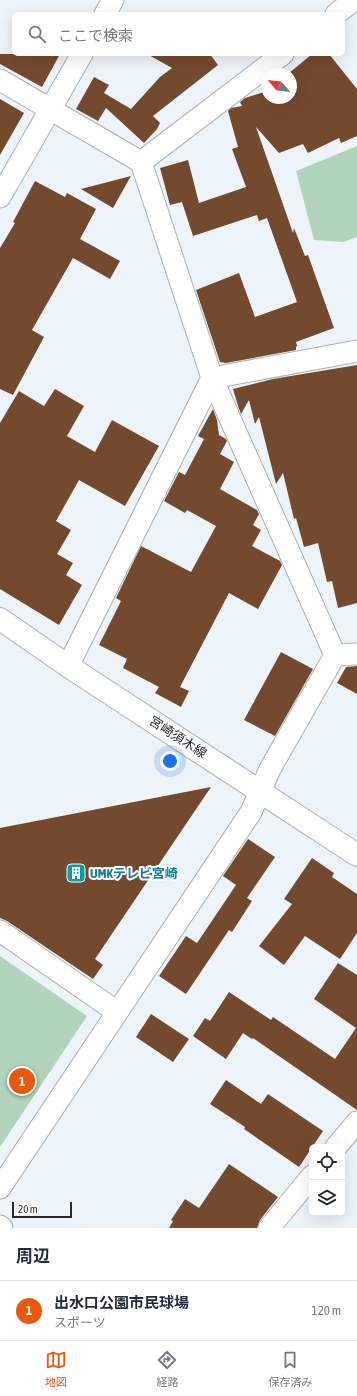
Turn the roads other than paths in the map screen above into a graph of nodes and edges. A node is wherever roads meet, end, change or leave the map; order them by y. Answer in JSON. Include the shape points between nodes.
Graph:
{"nodes":[{"id":1,"x":113,"y":0,"type":"edge"},
{"id":2,"x":354,"y":0,"type":"edge"},
{"id":3,"x":106,"y":12,"type":"edge"},
{"id":4,"x":339,"y":12,"type":"edge"},
{"id":5,"x":81,"y":56,"type":"edge"},
{"id":6,"x":280,"y":56,"type":"edge"},
{"id":7,"x":0,"y":80,"type":"edge"},
{"id":8,"x":50,"y":110,"type":"junction"},
{"id":9,"x":141,"y":162,"type":"junction"},
{"id":10,"x":0,"y":197,"type":"edge"},
{"id":11,"x":357,"y":351,"type":"edge"},
{"id":12,"x":212,"y":378,"type":"junction"},
{"id":13,"x":0,"y":619,"type":"edge"},
{"id":14,"x":357,"y":654,"type":"edge"},
{"id":15,"x":335,"y":655,"type":"junction"},
{"id":16,"x":68,"y":666,"type":"junction"},
{"id":17,"x":260,"y":790,"type":"junction"},
{"id":18,"x":357,"y":855,"type":"edge"},
{"id":19,"x":0,"y":931,"type":"edge"},
{"id":20,"x":117,"y":1012,"type":"junction"},
{"id":21,"x":357,"y":1122,"type":"edge"},
{"id":22,"x":339,"y":1144,"type":"edge"},
{"id":23,"x":309,"y":1180,"type":"edge"},
{"id":24,"x":0,"y":1188,"type":"edge"},
{"id":25,"x":268,"y":1228,"type":"edge"}],
"edges":[{"from":1,"to":3,"type":"street"},
{"from":2,"to":4,"type":"street"},
{"from":5,"to":8,"type":"street"},
{"from":6,"to":9,"type":"street"},
{"from":7,"to":8,"type":"street"},
{"from":8,"to":9,"type":"street"},
{"from":8,"to":10,"type":"street"},
{"from":9,"to":12,"type":"street"},
{"from":11,"to":12,"type":"street"},
{"from":12,"to":15,"type":"street"},
{"from":12,"to":16,"type":"street"},
{"from":13,"to":16,"type":"main road","name":"宮崎須木線"},
{"from":14,"to":15,"type":"street"},
{"from":15,"to":17,"type":"street"},
{"from":16,"to":17,"type":"main road","name":"宮崎須木線"},
{"from":17,"to":18,"type":"main road","name":"宮崎須木線"},
{"from":17,"to":20,"type":"street","via":[[251,812]]},
{"from":19,"to":20,"type":"street"},
{"from":20,"to":24,"type":"street"},
{"from":21,"to":22,"type":"street"},
{"from":23,"to":25,"type":"street"}]}
